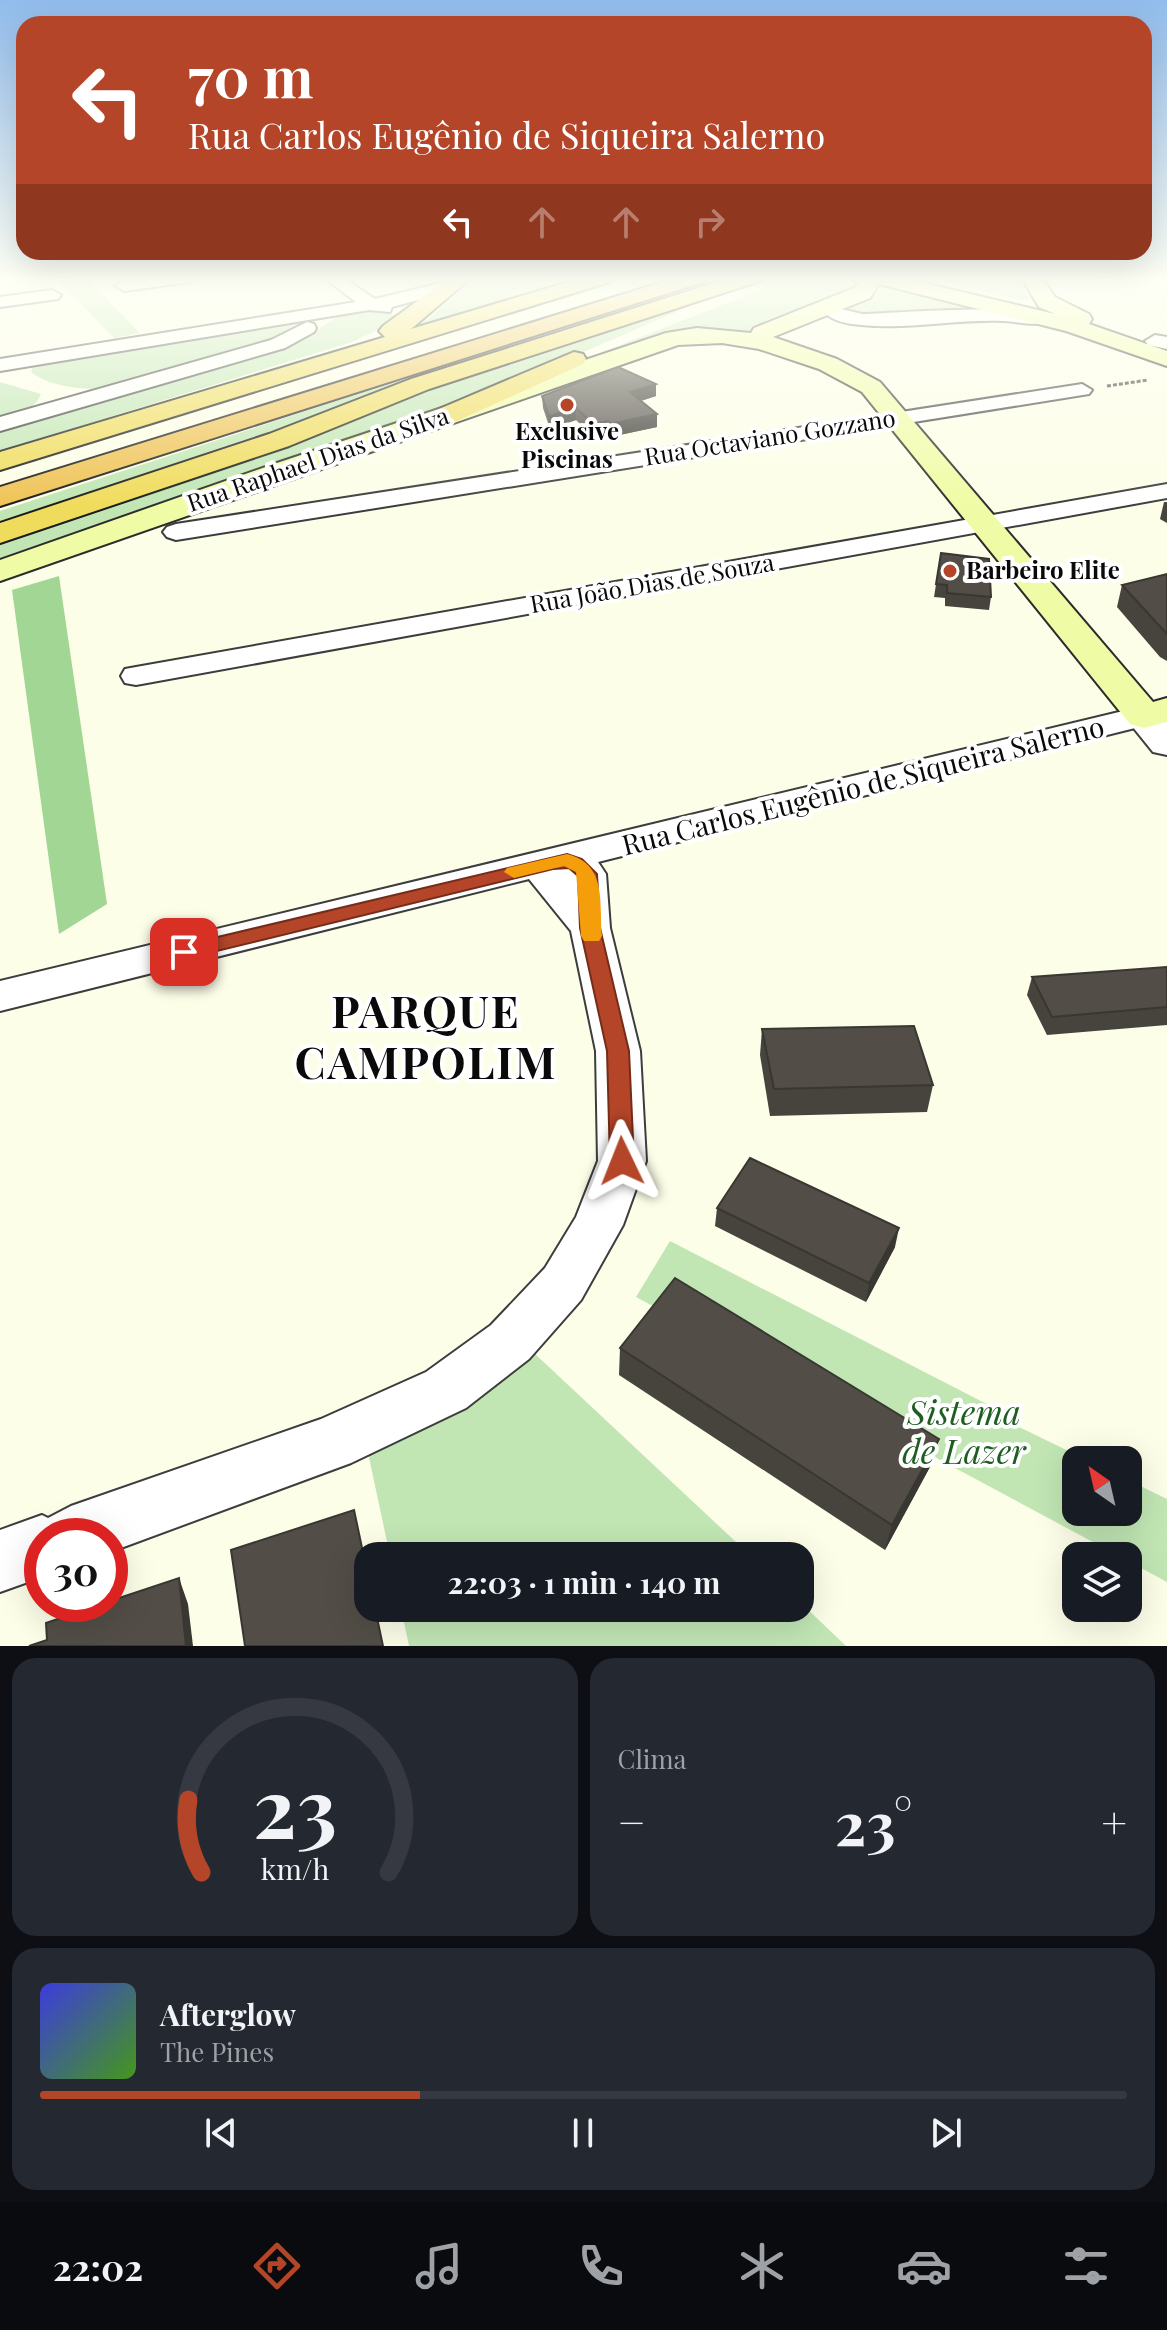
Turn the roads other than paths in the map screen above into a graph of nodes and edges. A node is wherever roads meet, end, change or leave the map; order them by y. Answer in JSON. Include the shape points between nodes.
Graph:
{"nodes":[{"id":1,"x":73,"y":354,"type":"edge"},
{"id":2,"x":244,"y":354,"type":"edge"},
{"id":3,"x":330,"y":354,"type":"edge"},
{"id":4,"x":352,"y":354,"type":"edge"},
{"id":5,"x":415,"y":354,"type":"edge"},
{"id":6,"x":455,"y":354,"type":"edge"},
{"id":7,"x":518,"y":354,"type":"edge"},
{"id":8,"x":587,"y":354,"type":"edge"},
{"id":9,"x":629,"y":354,"type":"edge"},
{"id":10,"x":793,"y":354,"type":"edge"},
{"id":11,"x":36,"y":359,"type":"junction"},
{"id":12,"x":0,"y":365,"type":"edge"},
{"id":13,"x":0,"y":375,"type":"edge"},
{"id":14,"x":30,"y":385,"type":"junction"},
{"id":15,"x":1082,"y":390,"type":"road end"},
{"id":16,"x":81,"y":401,"type":"junction"},
{"id":17,"x":448,"y":415,"type":"junction"},
{"id":18,"x":898,"y":418,"type":"junction"},
{"id":19,"x":0,"y":424,"type":"edge"},
{"id":20,"x":74,"y":438,"type":"junction"},
{"id":21,"x":0,"y":461,"type":"edge"},
{"id":22,"x":284,"y":470,"type":"junction"},
{"id":23,"x":0,"y":480,"type":"edge"},
{"id":24,"x":1167,"y":491,"type":"edge"},
{"id":25,"x":0,"y":497,"type":"edge"},
{"id":26,"x":326,"y":507,"type":"junction"},
{"id":27,"x":984,"y":525,"type":"junction"},
{"id":28,"x":176,"y":532,"type":"dead end"},
{"id":29,"x":0,"y":533,"type":"edge"},
{"id":30,"x":0,"y":571,"type":"edge"},
{"id":31,"x":136,"y":676,"type":"dead end"},
{"id":32,"x":1161,"y":717,"type":"edge"},
{"id":33,"x":560,"y":861,"type":"junction"},
{"id":34,"x":0,"y":996,"type":"edge"},
{"id":35,"x":121,"y":1518,"type":"edge"},
{"id":36,"x":24,"y":1552,"type":"edge"},
{"id":37,"x":0,"y":1561,"type":"edge"}],
"edges":[{"from":1,"to":11,"type":"street"},
{"from":2,"to":16,"type":"street"},
{"from":3,"to":20,"type":"highway"},
{"from":4,"to":20,"type":"highway"},
{"from":5,"to":23,"type":"highway"},
{"from":6,"to":25,"type":"highway"},
{"from":7,"to":29,"type":"highway"},
{"from":8,"to":17,"type":"highway"},
{"from":9,"to":17,"type":"main road","name":"Rua Raphael Dias da Silva"},
{"from":10,"to":18,"type":"main road","name":"Rua Raphael Dias da Silva","via":[[855,377]]},
{"from":11,"to":12,"type":"street"},
{"from":11,"to":14,"type":"street","via":[[22,369],[19,379]]},
{"from":13,"to":14,"type":"street"},
{"from":14,"to":16,"type":"street"},
{"from":15,"to":18,"type":"street","name":"Rua Octaviano Gozzano"},
{"from":16,"to":19,"type":"street"},
{"from":17,"to":22,"type":"main road","name":"Rua Raphael Dias da Silva"},
{"from":18,"to":26,"type":"street","name":"Rua Octaviano Gozzano"},
{"from":18,"to":27,"type":"main road","name":"Rua Raphael Dias da Silva"},
{"from":20,"to":21,"type":"highway"},
{"from":22,"to":26,"type":"street","name":"Rua Octaviano Gozzano","via":[[266,483],[268,497],[298,510]]},
{"from":22,"to":30,"type":"main road","name":"Rua Raphael Dias da Silva"},
{"from":24,"to":27,"type":"street","name":"Rua João Dias de Souza"},
{"from":26,"to":28,"type":"street","name":"Rua Octaviano Gozzano"},
{"from":27,"to":31,"type":"street","name":"Rua João Dias de Souza"},
{"from":27,"to":32,"type":"main road","name":"Rua Raphael Dias da Silva","via":[[1105,672]]},
{"from":32,"to":33,"type":"street","name":"Rua Carlos Eugênio de Siqueira Salerno"},
{"from":33,"to":34,"type":"street","name":"Rua Carlos Eugênio de Siqueira Salerno"},
{"from":33,"to":35,"type":"street","via":[[546,876],[590,928],[618,1051],[622,1161],[598,1225],[563,1284],[510,1342],[446,1390],[331,1443]]},
{"from":36,"to":37,"type":"street"}]}
